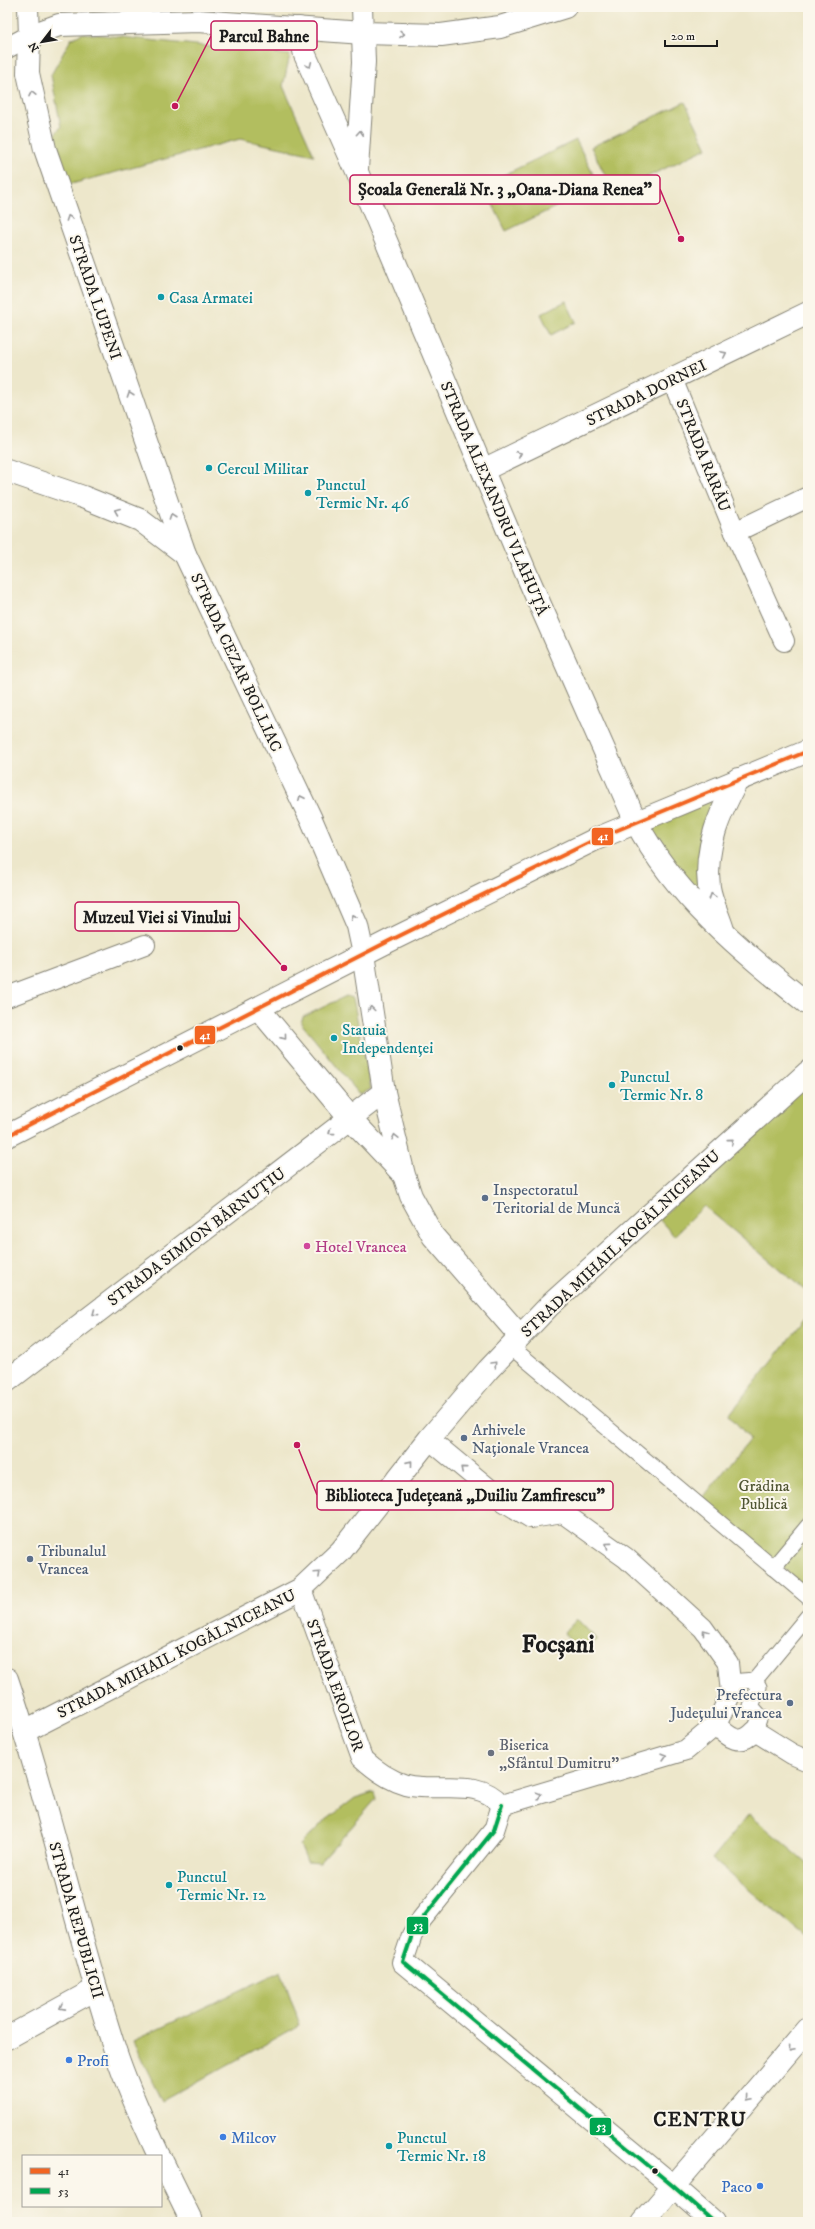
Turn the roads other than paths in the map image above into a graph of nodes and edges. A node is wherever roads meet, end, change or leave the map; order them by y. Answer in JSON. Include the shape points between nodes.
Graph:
{"nodes":[{"id":1,"x":28,"y":7,"type":"edge"},
{"id":2,"x":362,"y":7,"type":"edge"},
{"id":3,"x":565,"y":7,"type":"edge"},
{"id":4,"x":299,"y":28,"type":"junction"},
{"id":5,"x":363,"y":33,"type":"junction"},
{"id":6,"x":29,"y":36,"type":"junction"},
{"id":7,"x":7,"y":48,"type":"edge"},
{"id":8,"x":357,"y":172,"type":"junction"},
{"id":9,"x":808,"y":313,"type":"edge"},
{"id":10,"x":672,"y":379,"type":"junction"},
{"id":11,"x":483,"y":470,"type":"junction"},
{"id":12,"x":7,"y":471,"type":"edge"},
{"id":13,"x":808,"y":497,"type":"edge"},
{"id":14,"x":735,"y":532,"type":"junction"},
{"id":15,"x":185,"y":554,"type":"junction"},
{"id":16,"x":784,"y":641,"type":"dead end"},
{"id":17,"x":808,"y":751,"type":"edge"},
{"id":18,"x":738,"y":779,"type":"junction"},
{"id":19,"x":636,"y":822,"type":"junction"},
{"id":20,"x":724,"y":933,"type":"junction"},
{"id":21,"x":145,"y":945,"type":"dead end"},
{"id":22,"x":363,"y":954,"type":"junction"},
{"id":23,"x":7,"y":997,"type":"edge"},
{"id":24,"x":808,"y":1004,"type":"edge"},
{"id":25,"x":258,"y":1008,"type":"junction"},
{"id":26,"x":808,"y":1072,"type":"edge"},
{"id":27,"x":384,"y":1092,"type":"junction"},
{"id":28,"x":350,"y":1118,"type":"junction"},
{"id":29,"x":7,"y":1136,"type":"edge"},
{"id":30,"x":404,"y":1175,"type":"junction"},
{"id":31,"x":515,"y":1341,"type":"junction"},
{"id":32,"x":7,"y":1380,"type":"edge"},
{"id":33,"x":429,"y":1439,"type":"junction"},
{"id":34,"x":808,"y":1526,"type":"edge"},
{"id":35,"x":773,"y":1568,"type":"junction"},
{"id":36,"x":301,"y":1589,"type":"junction"},
{"id":37,"x":808,"y":1597,"type":"edge"},
{"id":38,"x":808,"y":1616,"type":"edge"},
{"id":39,"x":7,"y":1679,"type":"edge"},
{"id":40,"x":755,"y":1680,"type":"junction"},
{"id":41,"x":730,"y":1682,"type":"junction"},
{"id":42,"x":716,"y":1725,"type":"junction"},
{"id":43,"x":25,"y":1731,"type":"junction"},
{"id":44,"x":755,"y":1731,"type":"junction"},
{"id":45,"x":808,"y":1761,"type":"edge"},
{"id":46,"x":502,"y":1805,"type":"junction"},
{"id":47,"x":403,"y":1962,"type":"joint"},
{"id":48,"x":96,"y":1989,"type":"junction"},
{"id":49,"x":808,"y":2029,"type":"edge"},
{"id":50,"x":7,"y":2038,"type":"edge"},
{"id":51,"x":160,"y":2155,"type":"edge"},
{"id":52,"x":162,"y":2161,"type":"edge"},
{"id":53,"x":673,"y":2186,"type":"junction"},
{"id":54,"x":192,"y":2222,"type":"edge"},
{"id":55,"x":643,"y":2222,"type":"edge"},
{"id":56,"x":714,"y":2222,"type":"edge"}],
"edges":[{"from":1,"to":6,"type":"street","name":"STRADA LUPENI"},
{"from":2,"to":5,"type":"street"},
{"from":5,"to":3,"type":"street","one_way":true,"via":[[442,34],[500,27]]},
{"from":4,"to":5,"type":"street"},
{"from":4,"to":6,"type":"street","via":[[183,21],[59,25]]},
{"from":4,"to":8,"type":"street","name":"STRADA ALEXANDRU VLAHUȚĂ","one_way":true,"via":[[305,55]]},
{"from":8,"to":5,"type":"street","name":"STRADA ALEXANDRU VLAHUȚĂ","one_way":true,"via":[[364,62]]},
{"from":6,"to":7,"type":"street"},
{"from":15,"to":6,"type":"street","name":"STRADA LUPENI","one_way":true,"via":[[44,149],[28,73]]},
{"from":8,"to":11,"type":"street","name":"STRADA ALEXANDRU VLAHUȚĂ"},
{"from":10,"to":9,"type":"street","name":"STRADA DORNEI","one_way":true},
{"from":11,"to":10,"type":"street","name":"STRADA DORNEI","one_way":true},
{"from":10,"to":14,"type":"street","name":"STRADA RARĂU"},
{"from":11,"to":19,"type":"street","name":"STRADA ALEXANDRU VLAHUȚĂ"},
{"from":15,"to":12,"type":"street","name":"STRADA CEZAR BOLLIAC","one_way":true,"via":[[140,520]]},
{"from":13,"to":14,"type":"street","name":"STRADA RARĂU"},
{"from":14,"to":16,"type":"street","name":"STRADA RARĂU"},
{"from":22,"to":15,"type":"street","name":"STRADA CEZAR BOLLIAC","one_way":true,"via":[[357,926],[311,819]]},
{"from":17,"to":18,"type":"street"},
{"from":18,"to":19,"type":"street"},
{"from":20,"to":18,"type":"street","one_way":true,"via":[[709,887],[709,861],[720,813]]},
{"from":19,"to":20,"type":"street","name":"STRADA ALEXANDRU VLAHUȚĂ","via":[[651,850],[684,894]]},
{"from":19,"to":22,"type":"street"},
{"from":20,"to":24,"type":"street","name":"STRADA ALEXANDRU VLAHUȚĂ"},
{"from":21,"to":23,"type":"street"},
{"from":22,"to":25,"type":"street"},
{"from":27,"to":22,"type":"street","name":"STRADA CEZAR BOLLIAC","one_way":true},
{"from":25,"to":28,"type":"street","one_way":true},
{"from":25,"to":29,"type":"street"},
{"from":31,"to":26,"type":"street","name":"STRADA MIHAIL KOGĂLNICEANU","one_way":true,"via":[[550,1304],[630,1230]]},
{"from":27,"to":28,"type":"street","name":"STRADA SIMION BĂRNUȚIU"},
{"from":30,"to":27,"type":"street","name":"STRADA CEZAR BOLLIAC","one_way":true},
{"from":28,"to":30,"type":"street"},
{"from":28,"to":32,"type":"street","name":"STRADA SIMION BĂRNUȚIU","one_way":true},
{"from":30,"to":31,"type":"street","name":"STRADA CEZAR BOLLIAC","via":[[411,1196],[433,1236]]},
{"from":33,"to":31,"type":"street","name":"STRADA MIHAIL KOGĂLNICEANU","one_way":true},
{"from":31,"to":35,"type":"street"},
{"from":36,"to":33,"type":"street","name":"STRADA MIHAIL KOGĂLNICEANU","one_way":true,"via":[[342,1551]]},
{"from":41,"to":33,"type":"street","one_way":true,"via":[[728,1663],[702,1628],[626,1558],[563,1513],[531,1518],[505,1502]]},
{"from":34,"to":35,"type":"street"},
{"from":35,"to":37,"type":"street"},
{"from":36,"to":43,"type":"street","name":"STRADA MIHAIL KOGĂLNICEANU"},
{"from":36,"to":46,"type":"street","name":"STRADA EROILOR","via":[[362,1758],[376,1771],[407,1785],[481,1790],[493,1795]]},
{"from":38,"to":40,"type":"street"},
{"from":39,"to":43,"type":"street","name":"STRADA REPUBLICII"},
{"from":40,"to":41,"type":"street"},
{"from":40,"to":44,"type":"street","via":[[759,1687],[751,1706],[760,1716]]},
{"from":41,"to":42,"type":"street","via":[[731,1693]]},
{"from":42,"to":44,"type":"street","via":[[728,1736],[740,1740],[749,1738]]},
{"from":46,"to":42,"type":"street","one_way":true,"via":[[686,1750]]},
{"from":43,"to":48,"type":"street","name":"STRADA REPUBLICII"},
{"from":44,"to":45,"type":"street"},
{"from":46,"to":47,"type":"street","via":[[494,1830],[422,1919],[412,1935]]},
{"from":47,"to":53,"type":"street"},
{"from":48,"to":50,"type":"street","one_way":true},
{"from":48,"to":51,"type":"street","name":"STRADA REPUBLICII","via":[[131,2092]]},
{"from":49,"to":53,"type":"street","one_way":true},
{"from":52,"to":54,"type":"street"},
{"from":53,"to":55,"type":"street"},
{"from":53,"to":56,"type":"street"}]}
